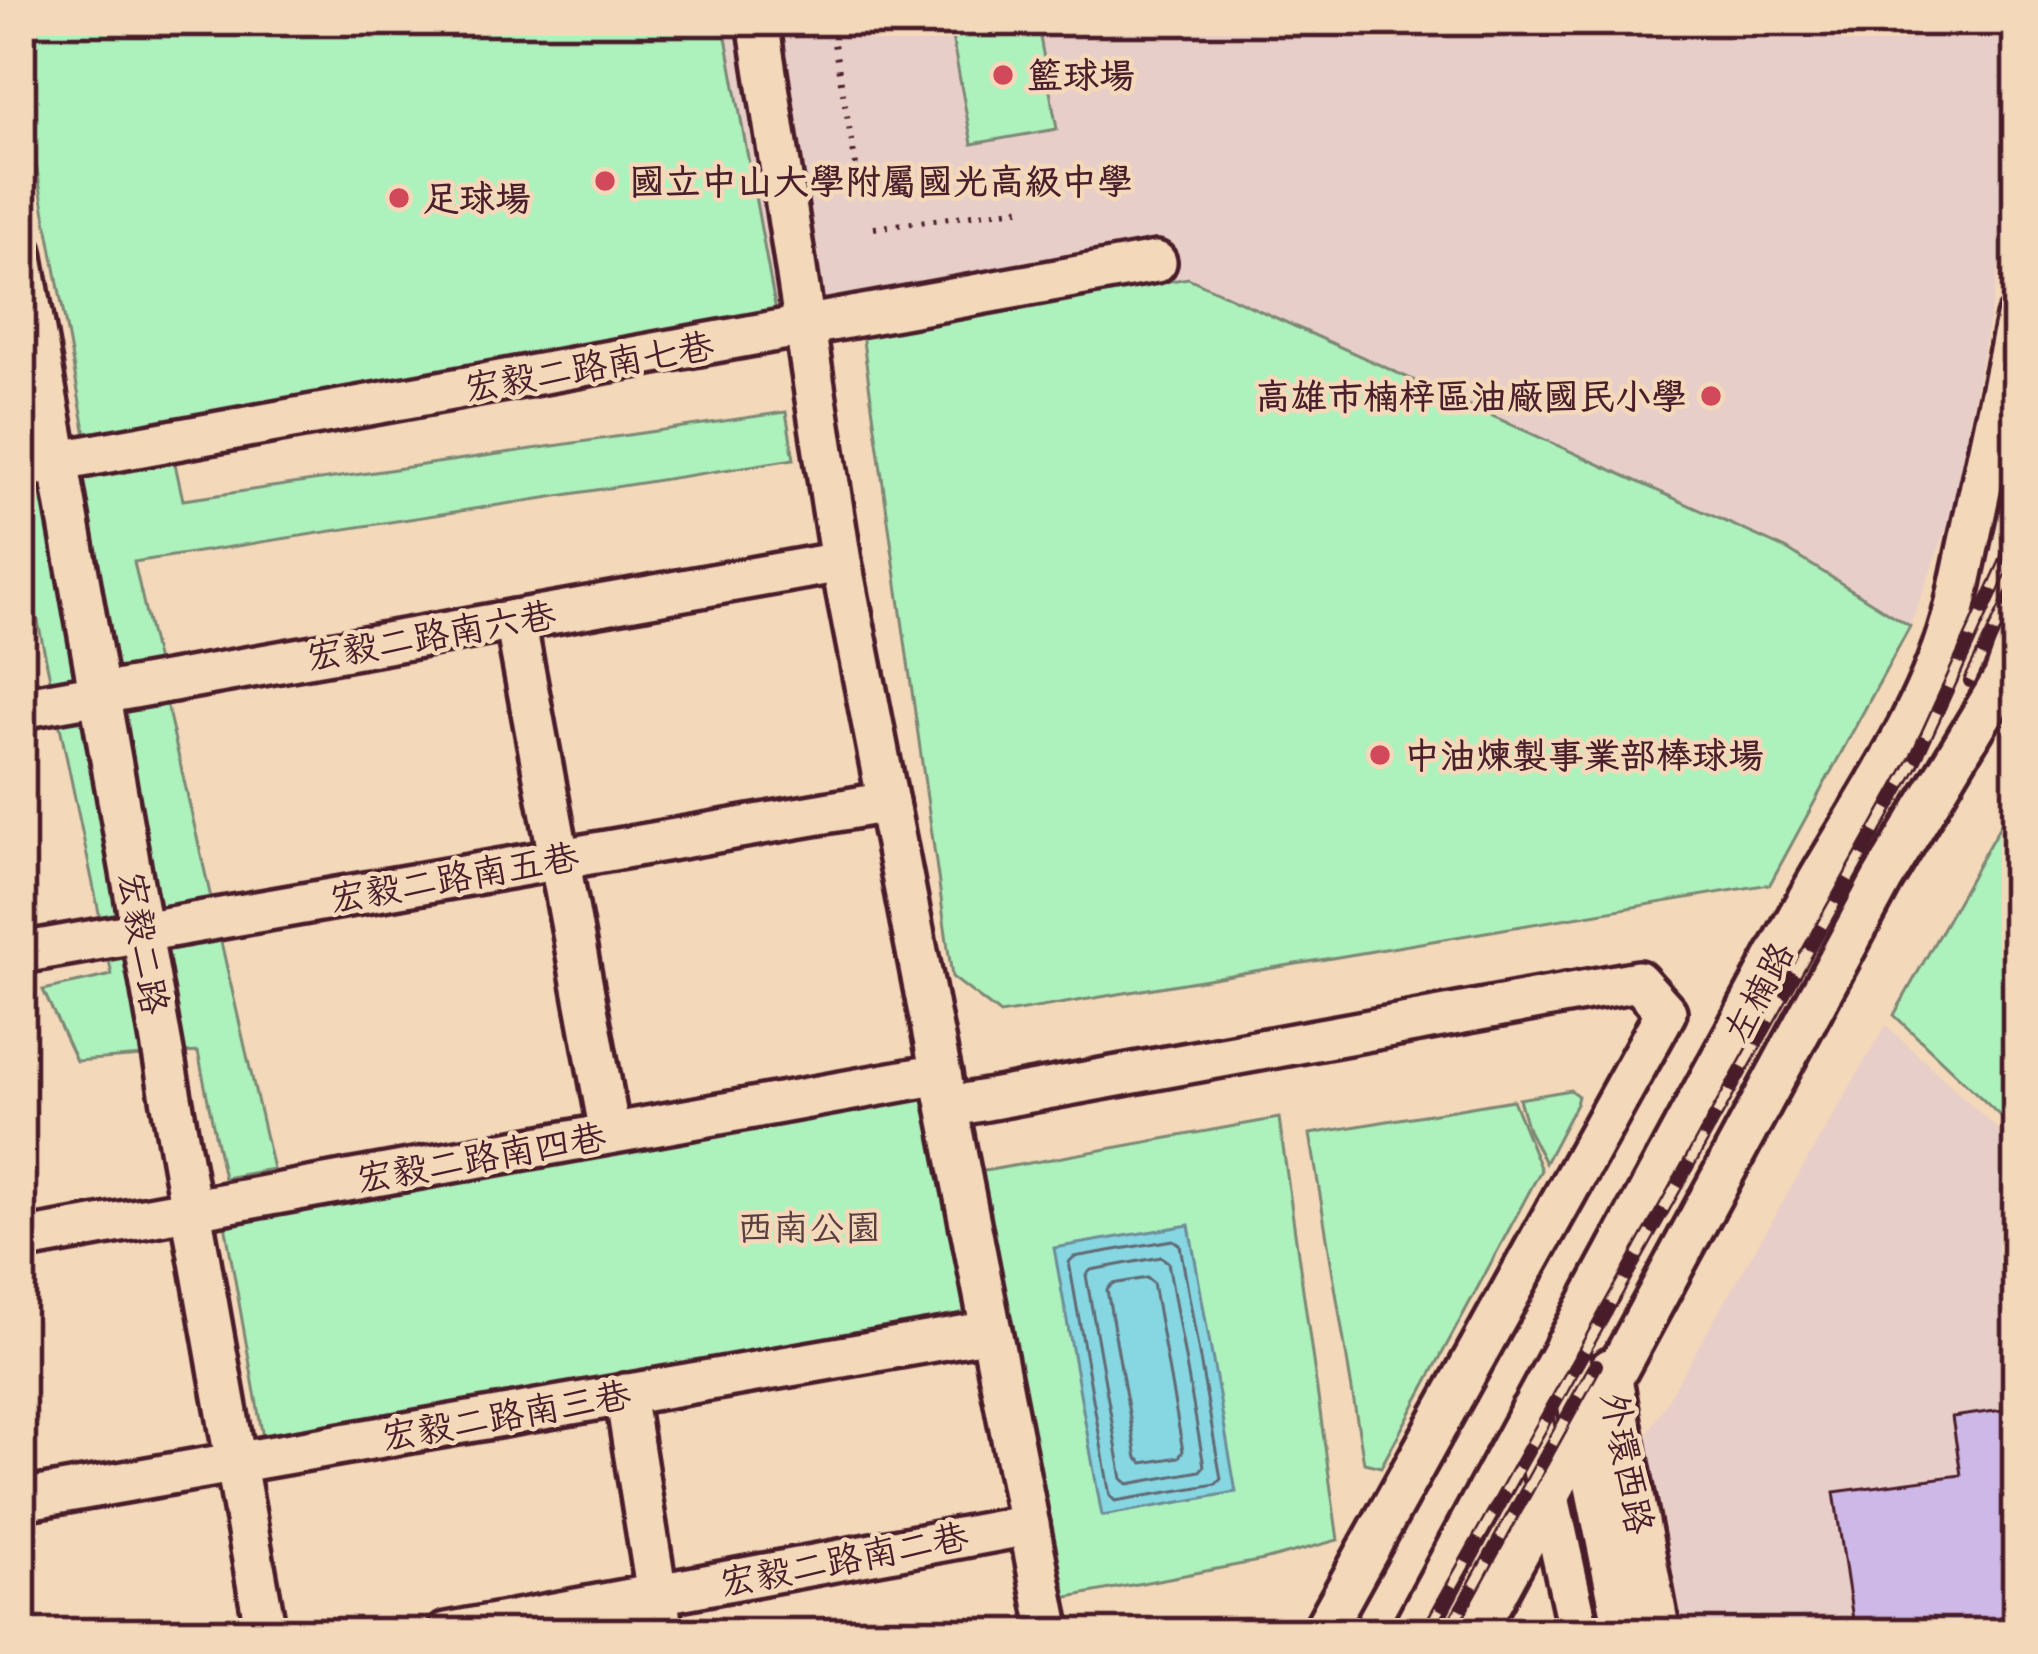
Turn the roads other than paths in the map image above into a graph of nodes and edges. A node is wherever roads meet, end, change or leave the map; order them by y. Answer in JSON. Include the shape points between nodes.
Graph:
{"nodes":[{"id":1,"x":758,"y":21,"type":"edge"},
{"id":2,"x":21,"y":252,"type":"edge"},
{"id":3,"x":1156,"y":262,"type":"dead end"},
{"id":4,"x":2017,"y":318,"type":"edge"},
{"id":5,"x":806,"y":327,"type":"junction"},
{"id":6,"x":40,"y":465,"type":"edge"},
{"id":7,"x":841,"y":562,"type":"junction"},
{"id":8,"x":515,"y":620,"type":"junction"},
{"id":9,"x":2017,"y":642,"type":"edge"},
{"id":10,"x":100,"y":694,"type":"junction"},
{"id":11,"x":21,"y":708,"type":"edge"},
{"id":12,"x":888,"y":802,"type":"junction"},
{"id":13,"x":559,"y":859,"type":"junction"},
{"id":14,"x":142,"y":932,"type":"junction"},
{"id":15,"x":21,"y":953,"type":"edge"},
{"id":16,"x":944,"y":1091,"type":"junction"},
{"id":17,"x":610,"y":1133,"type":"junction"},
{"id":18,"x":191,"y":1209,"type":"junction"},
{"id":19,"x":21,"y":1240,"type":"edge"},
{"id":20,"x":1596,"y":1292,"type":"junction"},
{"id":21,"x":991,"y":1331,"type":"junction"},
{"id":22,"x":1566,"y":1344,"type":"junction"},
{"id":23,"x":1611,"y":1375,"type":"junction"},
{"id":24,"x":625,"y":1394,"type":"junction"},
{"id":25,"x":1530,"y":1411,"type":"junction"},
{"id":26,"x":1583,"y":1432,"type":"junction"},
{"id":27,"x":236,"y":1463,"type":"junction"},
{"id":28,"x":1550,"y":1493,"type":"junction"},
{"id":29,"x":21,"y":1500,"type":"edge"},
{"id":30,"x":1029,"y":1525,"type":"junction"},
{"id":31,"x":660,"y":1614,"type":"edge"},
{"id":32,"x":266,"y":1633,"type":"edge"},
{"id":33,"x":447,"y":1633,"type":"edge"},
{"id":34,"x":1050,"y":1633,"type":"edge"},
{"id":35,"x":1322,"y":1633,"type":"edge"},
{"id":36,"x":1411,"y":1633,"type":"edge"},
{"id":37,"x":1475,"y":1633,"type":"edge"},
{"id":38,"x":1579,"y":1633,"type":"edge"},
{"id":39,"x":1625,"y":1633,"type":"edge"},
{"id":40,"x":1660,"y":1633,"type":"edge"}],
"edges":[{"from":1,"to":5,"type":"street"},
{"from":2,"to":6,"type":"street","name":"宏毅二路"},
{"from":3,"to":5,"type":"street","name":"宏毅二路南七巷"},
{"from":4,"to":20,"type":"street","name":"左楠路","via":[[1944,655]]},
{"from":5,"to":6,"type":"street","name":"宏毅二路南七巷"},
{"from":5,"to":7,"type":"street"},
{"from":6,"to":10,"type":"street","name":"宏毅二路"},
{"from":7,"to":8,"type":"street","name":"宏毅二路南六巷"},
{"from":7,"to":12,"type":"street"},
{"from":8,"to":10,"type":"street","name":"宏毅二路南六巷"},
{"from":8,"to":13,"type":"street"},
{"from":9,"to":23,"type":"street","name":"左楠路","via":[[2005,678],[1882,880]]},
{"from":10,"to":11,"type":"street","name":"宏毅二路南六巷"},
{"from":10,"to":14,"type":"street","name":"宏毅二路"},
{"from":12,"to":13,"type":"street","name":"宏毅二路南五巷"},
{"from":12,"to":16,"type":"street"},
{"from":13,"to":14,"type":"street","name":"宏毅二路南五巷"},
{"from":13,"to":17,"type":"street"},
{"from":14,"to":15,"type":"street","name":"宏毅二路南五巷"},
{"from":14,"to":18,"type":"street","name":"宏毅二路"},
{"from":16,"to":17,"type":"street","name":"宏毅二路南四巷"},
{"from":16,"to":21,"type":"street"},
{"from":16,"to":35,"type":"street","name":"宏毅二路南四巷","via":[[1638,981],[1666,1012]]},
{"from":17,"to":18,"type":"street","name":"宏毅二路南四巷"},
{"from":18,"to":19,"type":"street","name":"宏毅二路南四巷"},
{"from":18,"to":27,"type":"street","name":"宏毅二路"},
{"from":20,"to":22,"type":"street","name":"左楠路"},
{"from":20,"to":23,"type":"street","name":"外環西路"},
{"from":21,"to":24,"type":"street","name":"宏毅二路南三巷"},
{"from":21,"to":30,"type":"street"},
{"from":22,"to":25,"type":"street","name":"左楠路"},
{"from":22,"to":26,"type":"street","name":"外環西路"},
{"from":23,"to":26,"type":"street","name":"左楠路"},
{"from":23,"to":40,"type":"street","name":"外環西路"},
{"from":24,"to":27,"type":"street","name":"宏毅二路南三巷"},
{"from":24,"to":31,"type":"street"},
{"from":25,"to":28,"type":"street"},
{"from":25,"to":36,"type":"street","name":"左楠路"},
{"from":26,"to":28,"type":"street","name":"左楠路"},
{"from":26,"to":39,"type":"street","name":"外環西路"},
{"from":27,"to":29,"type":"street","name":"宏毅二路南三巷"},
{"from":27,"to":32,"type":"street","name":"宏毅二路"},
{"from":28,"to":37,"type":"street","name":"左楠路"},
{"from":28,"to":38,"type":"street"},
{"from":30,"to":31,"type":"street","name":"宏毅二路南二巷"},
{"from":30,"to":34,"type":"street"},
{"from":31,"to":33,"type":"street","name":"宏毅二路南二巷"}]}
